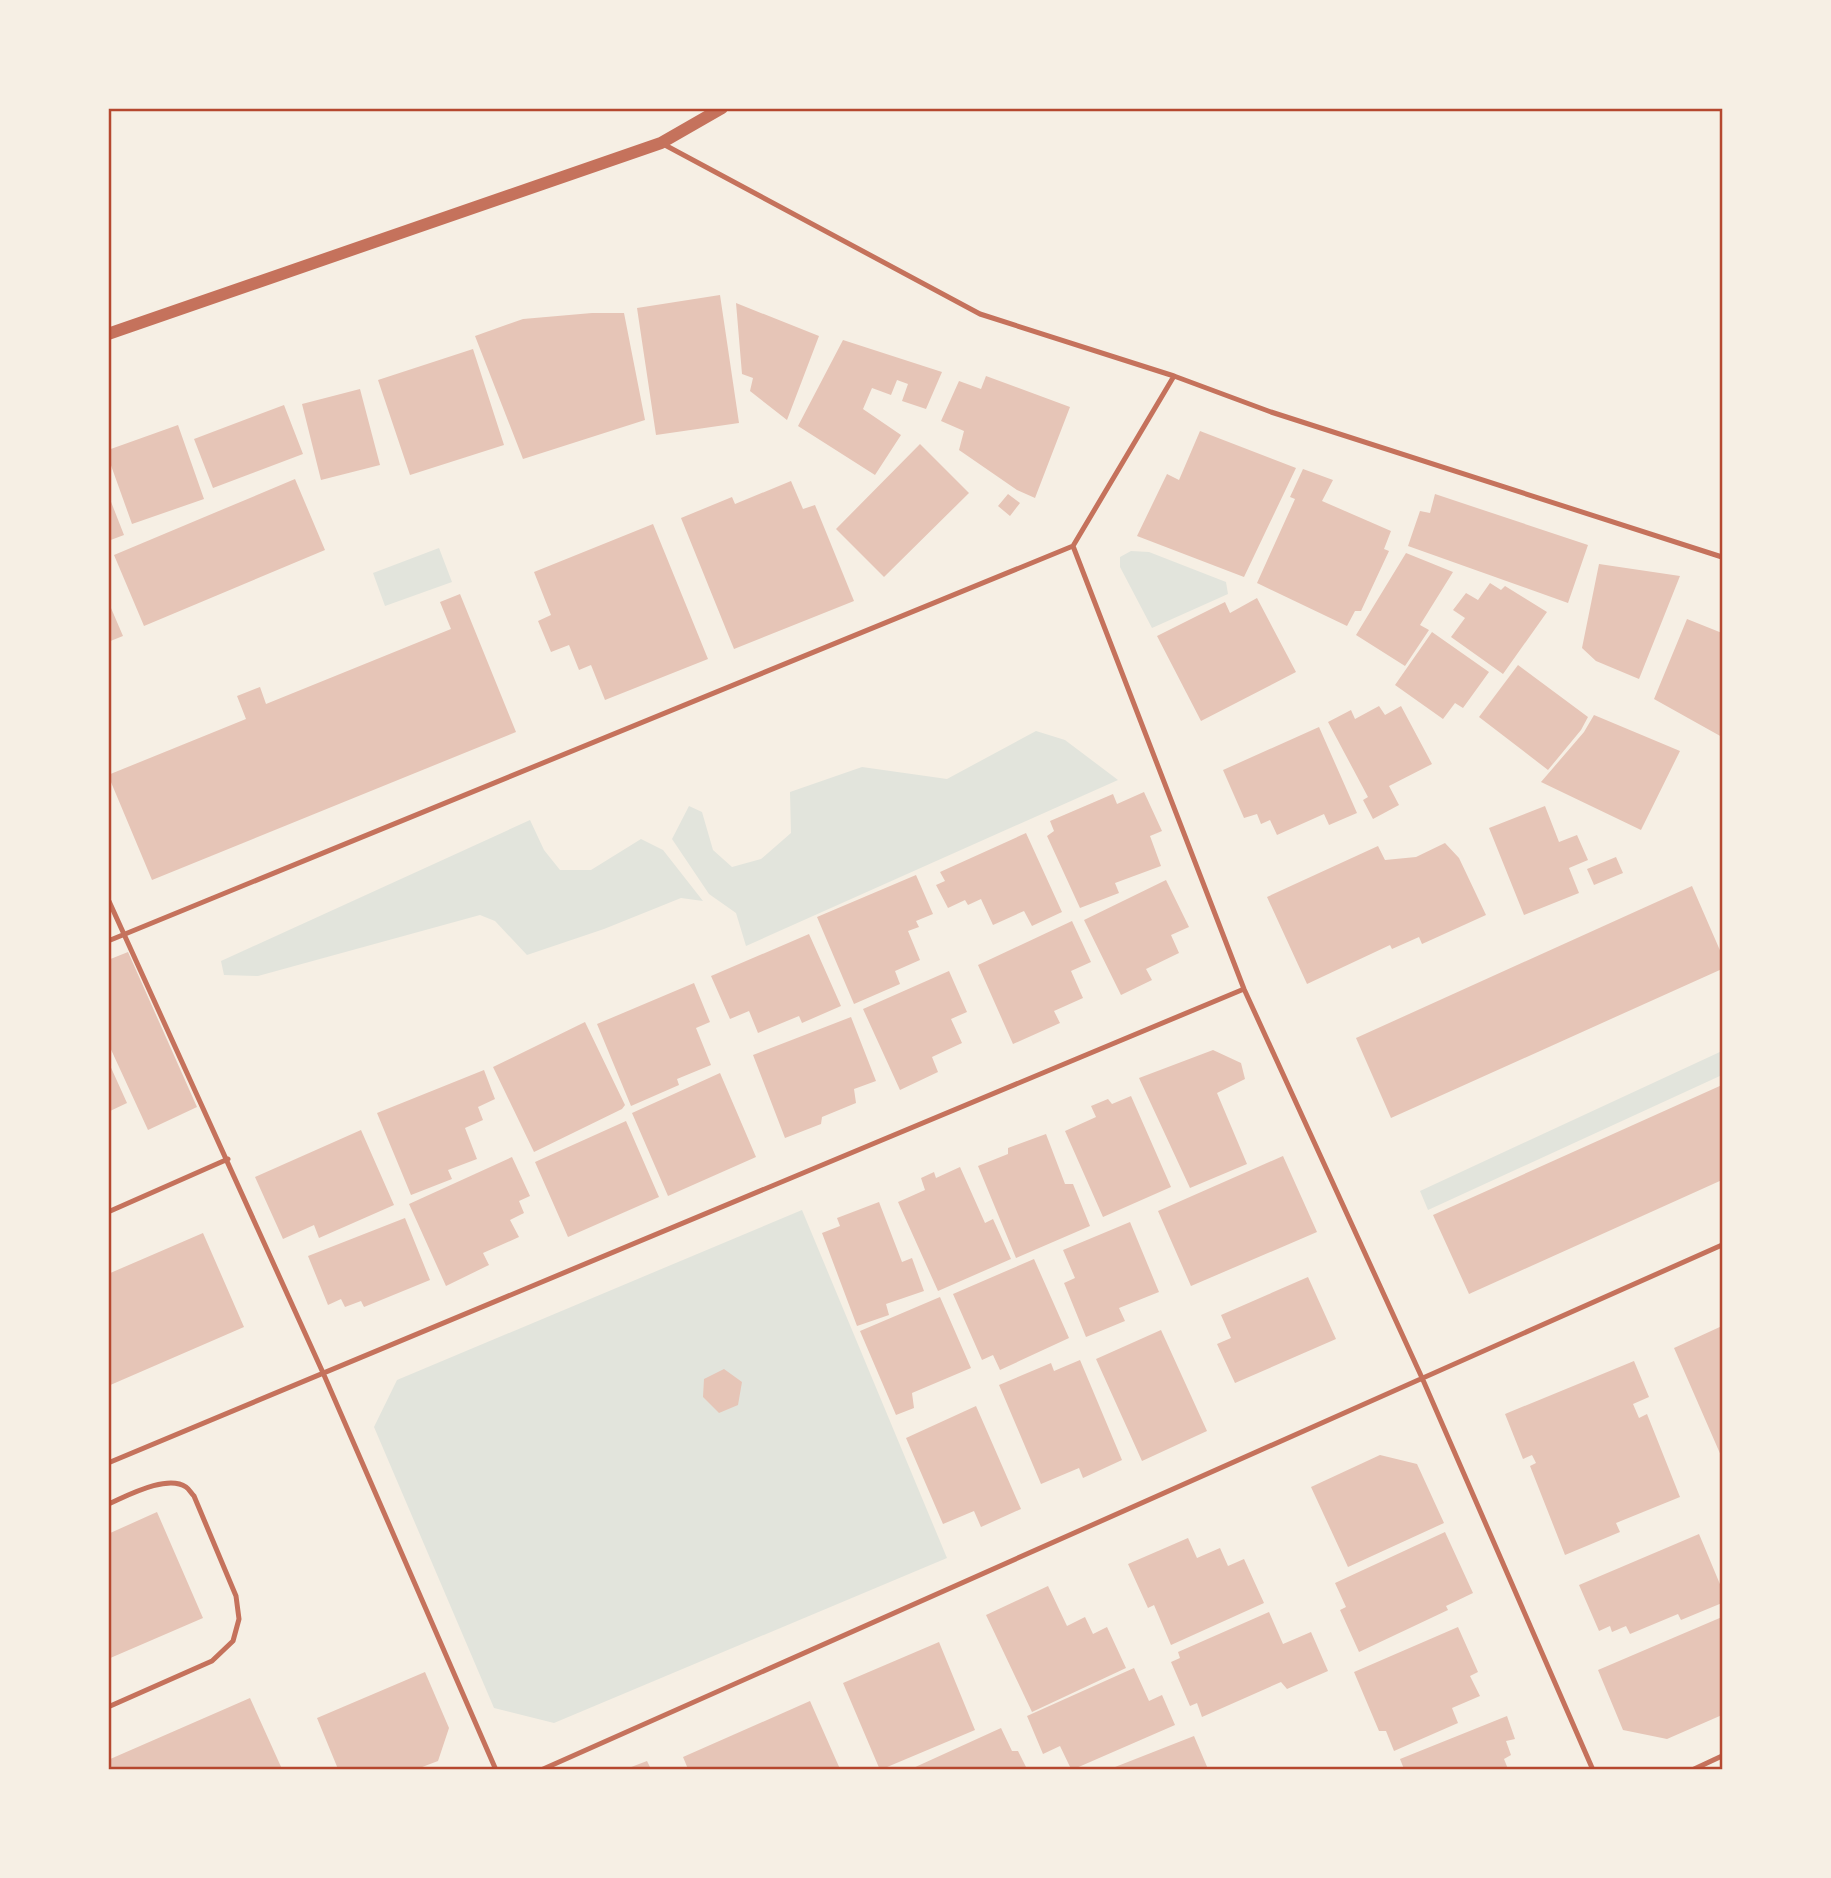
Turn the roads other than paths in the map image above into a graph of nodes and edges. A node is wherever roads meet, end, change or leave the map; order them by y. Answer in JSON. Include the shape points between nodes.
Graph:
{"nodes":[{"id":1,"x":722,"y":108,"type":"edge"},
{"id":2,"x":661,"y":143,"type":"junction"},
{"id":3,"x":108,"y":334,"type":"edge"},
{"id":4,"x":1174,"y":376,"type":"junction"},
{"id":5,"x":1073,"y":546,"type":"junction"},
{"id":6,"x":1723,"y":557,"type":"edge"},
{"id":7,"x":108,"y":899,"type":"edge"},
{"id":8,"x":124,"y":933,"type":"junction"},
{"id":9,"x":108,"y":941,"type":"edge"},
{"id":10,"x":1244,"y":989,"type":"junction"},
{"id":11,"x":228,"y":1159,"type":"junction"},
{"id":12,"x":108,"y":1212,"type":"edge"},
{"id":13,"x":1723,"y":1245,"type":"edge"},
{"id":14,"x":324,"y":1375,"type":"junction"},
{"id":15,"x":1423,"y":1380,"type":"junction"},
{"id":16,"x":108,"y":1463,"type":"edge"},
{"id":17,"x":108,"y":1504,"type":"edge"},
{"id":18,"x":108,"y":1707,"type":"edge"},
{"id":19,"x":1723,"y":1756,"type":"edge"},
{"id":20,"x":496,"y":1769,"type":"edge"},
{"id":21,"x":541,"y":1769,"type":"edge"},
{"id":22,"x":1593,"y":1769,"type":"edge"},
{"id":23,"x":1692,"y":1769,"type":"edge"}],
"edges":[{"from":1,"to":2,"type":"street"},
{"from":2,"to":3,"type":"street"},
{"from":2,"to":4,"type":"lane","via":[[980,314]]},
{"from":4,"to":5,"type":"lane"},
{"from":4,"to":6,"type":"lane","via":[[1271,412]]},
{"from":5,"to":8,"type":"lane"},
{"from":5,"to":10,"type":"lane"},
{"from":7,"to":8,"type":"lane"},
{"from":8,"to":9,"type":"lane"},
{"from":8,"to":11,"type":"lane"},
{"from":10,"to":14,"type":"lane"},
{"from":10,"to":15,"type":"lane"},
{"from":11,"to":12,"type":"lane"},
{"from":11,"to":14,"type":"lane"},
{"from":13,"to":15,"type":"lane"},
{"from":14,"to":16,"type":"lane"},
{"from":14,"to":20,"type":"lane"},
{"from":15,"to":21,"type":"lane"},
{"from":15,"to":22,"type":"lane"},
{"from":17,"to":18,"type":"lane","via":[[167,1482],[185,1486],[194,1496],[236,1597],[239,1619],[233,1641],[212,1661]]},
{"from":19,"to":23,"type":"lane"}]}
